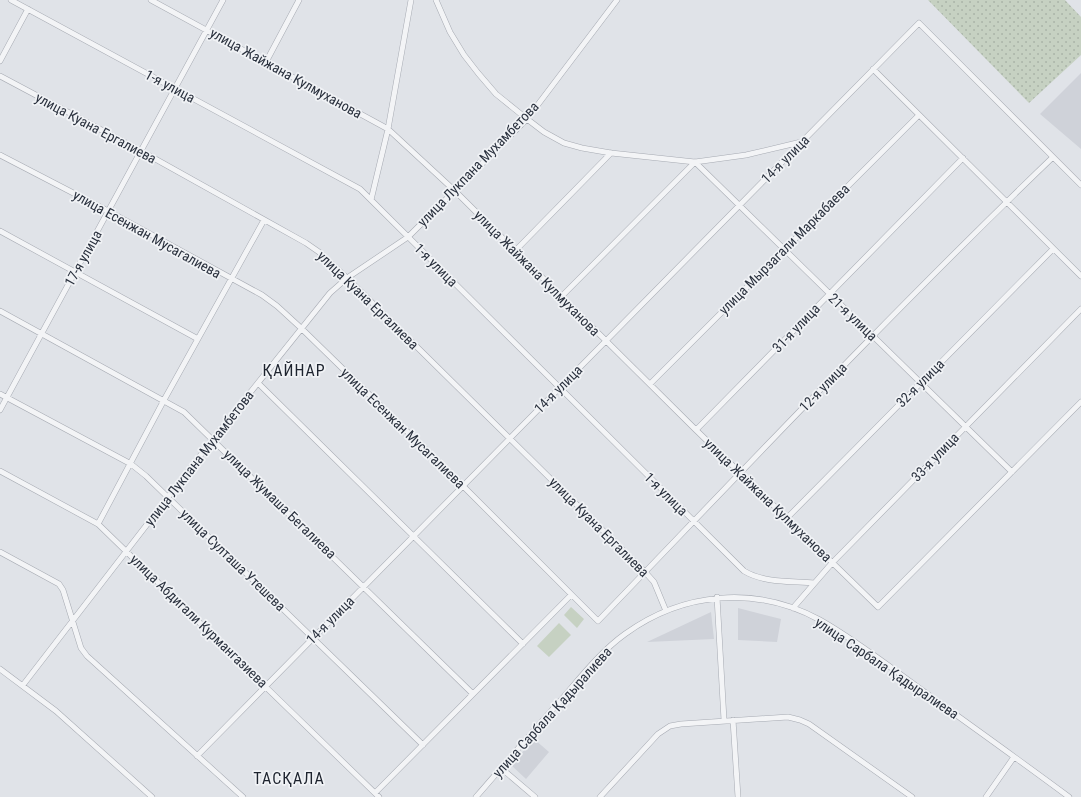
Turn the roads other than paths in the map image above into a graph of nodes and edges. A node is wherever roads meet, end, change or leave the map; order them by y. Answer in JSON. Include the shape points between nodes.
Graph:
{"nodes":[{"id":1,"x":11,"y":0,"type":"edge"},
{"id":2,"x":151,"y":0,"type":"edge"},
{"id":3,"x":223,"y":0,"type":"edge"},
{"id":4,"x":299,"y":0,"type":"edge"},
{"id":5,"x":411,"y":0,"type":"edge"},
{"id":6,"x":436,"y":0,"type":"edge"},
{"id":7,"x":617,"y":0,"type":"edge"},
{"id":8,"x":28,"y":9,"type":"junction"},
{"id":9,"x":206,"y":30,"type":"junction"},
{"id":10,"x":0,"y":61,"type":"edge"},
{"id":11,"x":266,"y":62,"type":"junction"},
{"id":12,"x":873,"y":69,"type":"junction"},
{"id":13,"x":0,"y":76,"type":"edge"},
{"id":14,"x":175,"y":89,"type":"junction"},
{"id":15,"x":919,"y":115,"type":"junction"},
{"id":16,"x":527,"y":119,"type":"junction"},
{"id":17,"x":388,"y":129,"type":"junction"},
{"id":18,"x":802,"y":142,"type":"junction"},
{"id":19,"x":141,"y":151,"type":"junction"},
{"id":20,"x":611,"y":153,"type":"junction"},
{"id":21,"x":0,"y":155,"type":"edge"},
{"id":22,"x":1053,"y":157,"type":"junction"},
{"id":23,"x":963,"y":158,"type":"junction"},
{"id":24,"x":695,"y":162,"type":"junction"},
{"id":25,"x":1081,"y":185,"type":"edge"},
{"id":26,"x":454,"y":191,"type":"junction"},
{"id":27,"x":371,"y":200,"type":"junction"},
{"id":28,"x":1006,"y":202,"type":"junction"},
{"id":29,"x":739,"y":205,"type":"junction"},
{"id":30,"x":108,"y":211,"type":"junction"},
{"id":31,"x":264,"y":220,"type":"junction"},
{"id":32,"x":0,"y":232,"type":"edge"},
{"id":33,"x":408,"y":237,"type":"junction"},
{"id":34,"x":784,"y":249,"type":"junction"},
{"id":35,"x":1053,"y":249,"type":"junction"},
{"id":36,"x":514,"y":251,"type":"junction"},
{"id":37,"x":75,"y":272,"type":"junction"},
{"id":38,"x":1081,"y":276,"type":"edge"},
{"id":39,"x":347,"y":278,"type":"junction"},
{"id":40,"x":230,"y":279,"type":"junction"},
{"id":41,"x":830,"y":294,"type":"junction"},
{"id":42,"x":561,"y":297,"type":"junction"},
{"id":43,"x":1081,"y":309,"type":"edge"},
{"id":44,"x":0,"y":311,"type":"edge"},
{"id":45,"x":301,"y":328,"type":"junction"},
{"id":46,"x":41,"y":334,"type":"junction"},
{"id":47,"x":873,"y":336,"type":"junction"},
{"id":48,"x":198,"y":339,"type":"junction"},
{"id":49,"x":606,"y":340,"type":"junction"},
{"id":50,"x":920,"y":382,"type":"junction"},
{"id":51,"x":258,"y":383,"type":"junction"},
{"id":52,"x":650,"y":384,"type":"junction"},
{"id":53,"x":560,"y":387,"type":"junction"},
{"id":54,"x":0,"y":394,"type":"edge"},
{"id":55,"x":7,"y":398,"type":"junction"},
{"id":56,"x":164,"y":400,"type":"junction"},
{"id":57,"x":1081,"y":402,"type":"edge"},
{"id":58,"x":0,"y":410,"type":"edge"},
{"id":59,"x":965,"y":427,"type":"junction"},
{"id":60,"x":696,"y":430,"type":"junction"},
{"id":61,"x":510,"y":438,"type":"junction"},
{"id":62,"x":213,"y":439,"type":"junction"},
{"id":63,"x":131,"y":464,"type":"junction"},
{"id":64,"x":0,"y":471,"type":"edge"},
{"id":65,"x":740,"y":472,"type":"junction"},
{"id":66,"x":1012,"y":472,"type":"junction"},
{"id":67,"x":463,"y":486,"type":"junction"},
{"id":68,"x":168,"y":497,"type":"junction"},
{"id":69,"x":787,"y":518,"type":"junction"},
{"id":70,"x":693,"y":521,"type":"junction"},
{"id":71,"x":98,"y":524,"type":"junction"},
{"id":72,"x":413,"y":536,"type":"junction"},
{"id":73,"x":127,"y":551,"type":"junction"},
{"id":74,"x":0,"y":552,"type":"edge"},
{"id":75,"x":832,"y":563,"type":"junction"},
{"id":76,"x":645,"y":572,"type":"junction"},
{"id":77,"x":814,"y":583,"type":"junction"},
{"id":78,"x":364,"y":586,"type":"junction"},
{"id":79,"x":571,"y":595,"type":"junction"},
{"id":80,"x":717,"y":597,"type":"junction"},
{"id":81,"x":793,"y":608,"type":"junction"},
{"id":82,"x":666,"y":611,"type":"junction"},
{"id":83,"x":72,"y":621,"type":"junction"},
{"id":84,"x":598,"y":622,"type":"joint"},
{"id":85,"x":313,"y":638,"type":"junction"},
{"id":86,"x":523,"y":644,"type":"junction"},
{"id":87,"x":0,"y":668,"type":"edge"},
{"id":88,"x":23,"y":685,"type":"junction"},
{"id":89,"x":266,"y":686,"type":"junction"},
{"id":90,"x":474,"y":694,"type":"junction"},
{"id":91,"x":724,"y":720,"type":"junction"},
{"id":92,"x":732,"y":720,"type":"junction"},
{"id":93,"x":423,"y":745,"type":"junction"},
{"id":94,"x":197,"y":756,"type":"junction"},
{"id":95,"x":1014,"y":757,"type":"junction"},
{"id":96,"x":501,"y":768,"type":"junction"},
{"id":97,"x":377,"y":795,"type":"edge"},
{"id":98,"x":152,"y":797,"type":"edge"},
{"id":99,"x":243,"y":797,"type":"edge"},
{"id":100,"x":476,"y":797,"type":"edge"},
{"id":101,"x":535,"y":797,"type":"edge"},
{"id":102,"x":600,"y":797,"type":"edge"},
{"id":103,"x":738,"y":797,"type":"edge"},
{"id":104,"x":912,"y":797,"type":"edge"},
{"id":105,"x":986,"y":797,"type":"edge"},
{"id":106,"x":1070,"y":797,"type":"edge"}],
"edges":[{"from":1,"to":8,"type":"street","name":"1-я улица"},
{"from":2,"to":9,"type":"street","name":"улица Жайжана Кулмуханова"},
{"from":3,"to":9,"type":"street","name":"17-я улица"},
{"from":4,"to":11,"type":"street"},
{"from":5,"to":17,"type":"street"},
{"from":6,"to":16,"type":"street","via":[[450,32],[464,55],[496,94]]},
{"from":7,"to":16,"type":"street","name":"улица Лукпана Мухамбетова"},
{"from":8,"to":10,"type":"street"},
{"from":8,"to":14,"type":"street","name":"1-я улица"},
{"from":9,"to":11,"type":"street","name":"улица Жайжана Кулмуханова"},
{"from":9,"to":14,"type":"street","name":"17-я улица"},
{"from":11,"to":17,"type":"street","name":"улица Жайжана Кулмуханова"},
{"from":12,"to":15,"type":"street"},
{"from":12,"to":18,"type":"street","name":"14-я улица"},
{"from":12,"to":22,"type":"street","name":"14-я улица","via":[[919,23]]},
{"from":13,"to":19,"type":"street","name":"улица Куана Ергалиева"},
{"from":14,"to":19,"type":"street","name":"17-я улица"},
{"from":14,"to":27,"type":"street","name":"1-я улица","via":[[360,189]]},
{"from":15,"to":23,"type":"street"},
{"from":15,"to":34,"type":"street","name":"улица Мырзагали Маркабаева"},
{"from":16,"to":20,"type":"street","via":[[564,143]]},
{"from":16,"to":26,"type":"street","name":"улица Лукпана Мухамбетова"},
{"from":17,"to":26,"type":"street","name":"улица Жайжана Кулмуханова"},
{"from":17,"to":27,"type":"street"},
{"from":18,"to":24,"type":"street","via":[[746,155]]},
{"from":18,"to":29,"type":"street","name":"14-я улица"},
{"from":19,"to":30,"type":"street","name":"17-я улица"},
{"from":19,"to":31,"type":"street","name":"улица Куана Ергалиева"},
{"from":20,"to":24,"type":"street"},
{"from":20,"to":36,"type":"street"},
{"from":21,"to":30,"type":"street","name":"улица Есенжан Мусагалиева"},
{"from":22,"to":25,"type":"street"},
{"from":22,"to":28,"type":"street","name":"12-я улица"},
{"from":23,"to":28,"type":"street"},
{"from":23,"to":41,"type":"street","name":"31-я улица"},
{"from":24,"to":29,"type":"street","name":"21-я улица"},
{"from":24,"to":42,"type":"street"},
{"from":26,"to":33,"type":"street","name":"улица Лукпана Мухамбетова"},
{"from":26,"to":36,"type":"street","name":"улица Жайжана Кулмуханова"},
{"from":27,"to":33,"type":"street","name":"1-я улица"},
{"from":28,"to":35,"type":"street"},
{"from":28,"to":47,"type":"street","name":"12-я улица"},
{"from":29,"to":34,"type":"street","name":"21-я улица"},
{"from":29,"to":49,"type":"street","name":"14-я улица"},
{"from":30,"to":37,"type":"street","name":"17-я улица"},
{"from":30,"to":40,"type":"street","name":"улица Есенжан Мусагалиева"},
{"from":31,"to":39,"type":"street","name":"улица Куана Ергалиева","via":[[319,252]]},
{"from":31,"to":40,"type":"street"},
{"from":32,"to":37,"type":"street"},
{"from":33,"to":39,"type":"street","name":"улица Лукпана Мухамбетова"},
{"from":33,"to":53,"type":"street","name":"1-я улица"},
{"from":34,"to":41,"type":"street","name":"21-я улица"},
{"from":34,"to":52,"type":"street","name":"улица Мырзагали Маркабаева"},
{"from":35,"to":38,"type":"street"},
{"from":35,"to":50,"type":"street","name":"32-я улица"},
{"from":36,"to":42,"type":"street","name":"улица Жайжана Кулмуханова"},
{"from":37,"to":46,"type":"street","name":"17-я улица"},
{"from":37,"to":48,"type":"street"},
{"from":39,"to":45,"type":"street","name":"улица Лукпана Мухамбетова","via":[[330,293]]},
{"from":39,"to":61,"type":"street","name":"улица Куана Ергалиева"},
{"from":40,"to":45,"type":"street","name":"улица Есенжан Мусагалиева","via":[[262,295]]},
{"from":40,"to":48,"type":"street"},
{"from":41,"to":47,"type":"street","name":"21-я улица"},
{"from":41,"to":60,"type":"street","name":"31-я улица"},
{"from":42,"to":49,"type":"street","name":"улица Жайжана Кулмуханова"},
{"from":43,"to":59,"type":"street","name":"33-я улица"},
{"from":44,"to":46,"type":"street","name":"улица Жумаша Бегалиева"},
{"from":45,"to":51,"type":"street","name":"улица Лукпана Мухамбетова"},
{"from":45,"to":67,"type":"street","name":"улица Есенжан Мусагалиева"},
{"from":46,"to":55,"type":"street","name":"17-я улица"},
{"from":46,"to":56,"type":"street","name":"улица Жумаша Бегалиева"},
{"from":47,"to":50,"type":"street","name":"21-я улица"},
{"from":47,"to":65,"type":"street","name":"12-я улица"},
{"from":48,"to":56,"type":"street"},
{"from":49,"to":52,"type":"street","name":"улица Жайжана Кулмуханова"},
{"from":49,"to":53,"type":"street","name":"14-я улица"},
{"from":50,"to":59,"type":"street","name":"21-я улица"},
{"from":50,"to":69,"type":"street","name":"32-я улица"},
{"from":51,"to":62,"type":"street","name":"улица Лукпана Мухамбетова"},
{"from":51,"to":72,"type":"street"},
{"from":52,"to":60,"type":"street","name":"улица Жайжана Кулмуханова"},
{"from":53,"to":61,"type":"street","name":"14-я улица"},
{"from":53,"to":70,"type":"street","name":"1-я улица"},
{"from":54,"to":55,"type":"street","name":"улица Султаша Утешева"},
{"from":55,"to":58,"type":"street","name":"17-я улица"},
{"from":55,"to":63,"type":"street","name":"улица Султаша Утешева"},
{"from":56,"to":62,"type":"street","name":"улица Жумаша Бегалиева","via":[[184,412]]},
{"from":56,"to":63,"type":"street"},
{"from":57,"to":66,"type":"street"},
{"from":59,"to":66,"type":"street","name":"21-я улица"},
{"from":59,"to":75,"type":"street","name":"33-я улица"},
{"from":60,"to":65,"type":"street","name":"улица Жайжана Кулмуханова"},
{"from":61,"to":67,"type":"street","name":"14-я улица"},
{"from":61,"to":76,"type":"street","name":"улица Куана Ергалиева"},
{"from":62,"to":68,"type":"street","name":"улица Лукпана Мухамбетова"},
{"from":62,"to":78,"type":"street","name":"улица Жумаша Бегалиева"},
{"from":63,"to":68,"type":"street","name":"улица Султаша Утешева"},
{"from":63,"to":71,"type":"street"},
{"from":64,"to":71,"type":"street","name":"улица Абдигали Курмангазиева"},
{"from":65,"to":69,"type":"street","name":"улица Жайжана Кулмуханова"},
{"from":65,"to":70,"type":"street","name":"12-я улица"},
{"from":66,"to":75,"type":"street","name":"улица Жайжана Кулмуханова","via":[[878,607]]},
{"from":67,"to":72,"type":"street","name":"14-я улица"},
{"from":67,"to":79,"type":"street","name":"улица Есенжан Мусагалиева"},
{"from":68,"to":73,"type":"street","name":"улица Лукпана Мухамбетова"},
{"from":68,"to":85,"type":"street","name":"улица Султаша Утешева"},
{"from":69,"to":75,"type":"street","name":"улица Жайжана Кулмуханова"},
{"from":70,"to":76,"type":"street","name":"12-я улица"},
{"from":70,"to":77,"type":"street","name":"1-я улица","via":[[744,571],[753,576]]},
{"from":71,"to":73,"type":"street","name":"улица Абдигали Курмангазиева"},
{"from":72,"to":78,"type":"street","name":"14-я улица"},
{"from":72,"to":86,"type":"street"},
{"from":73,"to":83,"type":"street","name":"улица Лукпана Мухамбетова"},
{"from":73,"to":89,"type":"street","name":"улица Абдигали Курмангазиева"},
{"from":74,"to":83,"type":"street","via":[[59,584]]},
{"from":75,"to":77,"type":"street","name":"33-я улица"},
{"from":76,"to":82,"type":"street","name":"улица Куана Ергалиева","via":[[654,582]]},
{"from":76,"to":84,"type":"street","name":"12-я улица"},
{"from":77,"to":81,"type":"street","name":"33-я улица"},
{"from":78,"to":85,"type":"street","name":"14-я улица"},
{"from":78,"to":90,"type":"street","name":"улица Жумаша Бегалиева"},
{"from":79,"to":84,"type":"street","name":"улица Есенжан Мусагалиева"},
{"from":79,"to":86,"type":"street"},
{"from":80,"to":81,"type":"street","name":"улица Сарбала Қадыралиева","via":[[754,599]]},
{"from":80,"to":82,"type":"street","name":"улица Сарбала Қадыралиева"},
{"from":80,"to":91,"type":"street"},
{"from":81,"to":95,"type":"street","name":"улица Сарбала Қадыралиева","via":[[819,620],[871,653]]},
{"from":82,"to":96,"type":"street","name":"улица Сарбала Қадыралиева","via":[[623,635],[593,663]]},
{"from":83,"to":88,"type":"street","name":"улица Лукпана Мухамбетова"},
{"from":83,"to":94,"type":"street","via":[[81,648],[87,656]]},
{"from":85,"to":89,"type":"street","name":"14-я улица"},
{"from":85,"to":93,"type":"street","name":"улица Султаша Утешева"},
{"from":86,"to":90,"type":"street"},
{"from":87,"to":88,"type":"street"},
{"from":88,"to":98,"type":"street","via":[[56,711]]},
{"from":89,"to":94,"type":"street","name":"14-я улица"},
{"from":89,"to":97,"type":"street","name":"улица Абдигали Курмангазиева"},
{"from":90,"to":93,"type":"street"},
{"from":91,"to":92,"type":"street"},
{"from":91,"to":102,"type":"street","via":[[670,726],[658,734]]},
{"from":92,"to":103,"type":"street"},
{"from":92,"to":104,"type":"street","via":[[788,717],[800,720]]},
{"from":93,"to":97,"type":"street"},
{"from":94,"to":99,"type":"street"},
{"from":95,"to":105,"type":"street"},
{"from":95,"to":106,"type":"street","name":"улица Сарбала Қадыралиева"},
{"from":96,"to":100,"type":"street","name":"улица Сарбала Қадыралиева"},
{"from":96,"to":101,"type":"street"}]}
